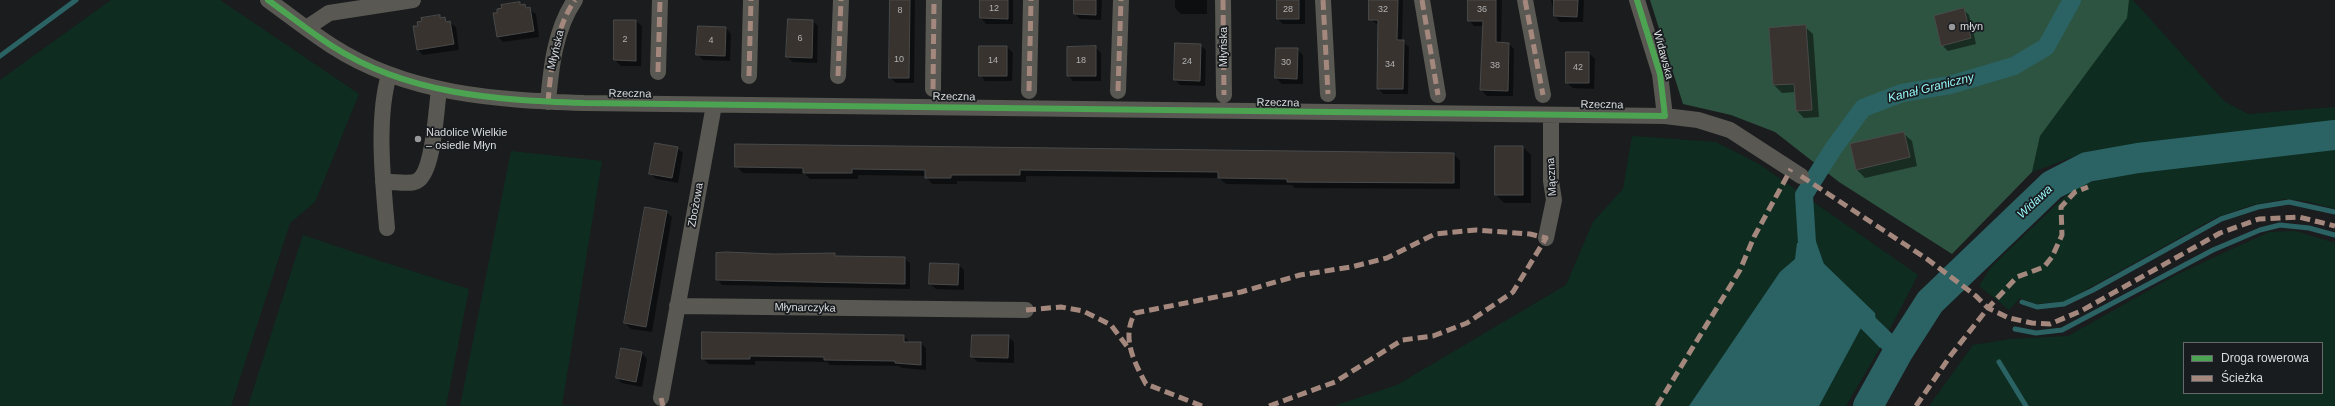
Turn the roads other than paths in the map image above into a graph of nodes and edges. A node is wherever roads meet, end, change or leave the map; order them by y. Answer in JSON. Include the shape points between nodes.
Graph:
{"nodes":[{"id":1,"x":268,"y":0,"type":"edge"},
{"id":2,"x":413,"y":0,"type":"edge"},
{"id":3,"x":575,"y":0,"type":"edge"},
{"id":4,"x":660,"y":0,"type":"edge"},
{"id":5,"x":751,"y":0,"type":"edge"},
{"id":6,"x":841,"y":0,"type":"edge"},
{"id":7,"x":934,"y":0,"type":"edge"},
{"id":8,"x":1031,"y":0,"type":"edge"},
{"id":9,"x":1121,"y":0,"type":"edge"},
{"id":10,"x":1224,"y":0,"type":"edge"},
{"id":11,"x":1323,"y":0,"type":"edge"},
{"id":12,"x":1422,"y":0,"type":"edge"},
{"id":13,"x":1525,"y":0,"type":"edge"},
{"id":14,"x":1637,"y":0,"type":"edge"},
{"id":15,"x":308,"y":28,"type":"junction"},
{"id":16,"x":658,"y":72,"type":"dead end"},
{"id":17,"x":389,"y":75,"type":"junction"},
{"id":18,"x":749,"y":76,"type":"dead end"},
{"id":19,"x":838,"y":76,"type":"dead end"},
{"id":20,"x":933,"y":89,"type":"dead end"},
{"id":21,"x":439,"y":90,"type":"junction"},
{"id":22,"x":1030,"y":91,"type":"dead end"},
{"id":23,"x":1118,"y":91,"type":"dead end"},
{"id":24,"x":1328,"y":94,"type":"dead end"},
{"id":25,"x":1224,"y":95,"type":"dead end"},
{"id":26,"x":1438,"y":95,"type":"dead end"},
{"id":27,"x":1543,"y":95,"type":"dead end"},
{"id":28,"x":548,"y":102,"type":"junction"},
{"id":29,"x":714,"y":105,"type":"junction"},
{"id":30,"x":1551,"y":115,"type":"junction"},
{"id":31,"x":1665,"y":116,"type":"junction"},
{"id":32,"x":1801,"y":176,"type":"dead end"},
{"id":33,"x":383,"y":182,"type":"junction"},
{"id":34,"x":387,"y":228,"type":"dead end"},
{"id":35,"x":1546,"y":238,"type":"dead end"},
{"id":36,"x":677,"y":306,"type":"junction"},
{"id":37,"x":1026,"y":310,"type":"dead end"},
{"id":38,"x":661,"y":398,"type":"dead end"}],
"edges":[{"from":1,"to":15,"type":"street","name":"Rzeczna"},
{"from":2,"to":15,"type":"street","via":[[329,14]]},
{"from":3,"to":28,"type":"street","name":"Młyńska","via":[[568,10],[559,34]]},
{"from":4,"to":16,"type":"street"},
{"from":5,"to":18,"type":"street"},
{"from":6,"to":19,"type":"street"},
{"from":7,"to":20,"type":"street"},
{"from":8,"to":22,"type":"street"},
{"from":9,"to":23,"type":"street"},
{"from":10,"to":25,"type":"street","name":"Młyńska"},
{"from":11,"to":24,"type":"street"},
{"from":12,"to":26,"type":"street"},
{"from":13,"to":27,"type":"street"},
{"from":14,"to":31,"type":"street","name":"Widawska","via":[[1660,74]]},
{"from":15,"to":17,"type":"street","name":"Rzeczna","via":[[333,46]]},
{"from":17,"to":21,"type":"street","name":"Rzeczna"},
{"from":17,"to":33,"type":"street","via":[[383,98]]},
{"from":21,"to":28,"type":"street","name":"Rzeczna","via":[[490,98]]},
{"from":21,"to":33,"type":"street","via":[[431,153],[424,175],[416,181]]},
{"from":28,"to":29,"type":"street","name":"Rzeczna"},
{"from":29,"to":30,"type":"street","name":"Rzeczna"},
{"from":29,"to":36,"type":"street","name":"Zbożowa"},
{"from":30,"to":31,"type":"street","name":"Rzeczna"},
{"from":30,"to":35,"type":"street","name":"Mączna","via":[[1551,181],[1554,200]]},
{"from":31,"to":32,"type":"street","name":"Rzeczna","via":[[1698,120],[1730,130]]},
{"from":33,"to":34,"type":"street"},
{"from":36,"to":37,"type":"street","name":"Młynarczyka"},
{"from":36,"to":38,"type":"street"}]}
